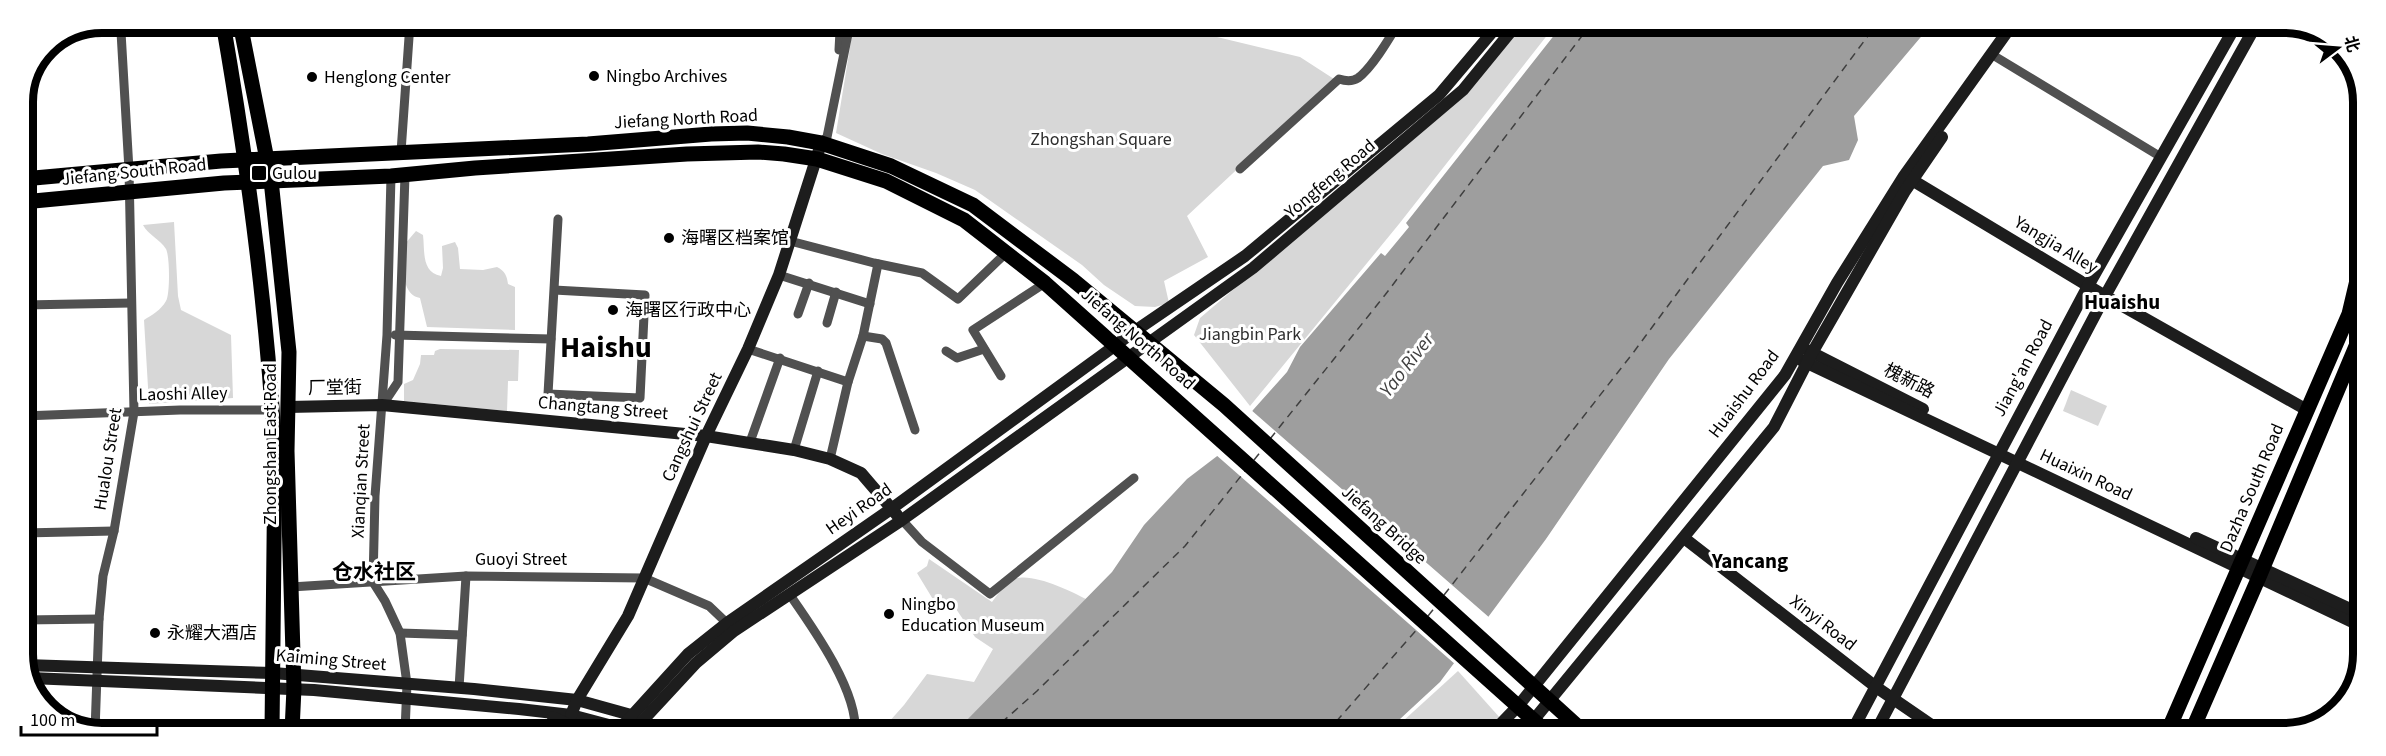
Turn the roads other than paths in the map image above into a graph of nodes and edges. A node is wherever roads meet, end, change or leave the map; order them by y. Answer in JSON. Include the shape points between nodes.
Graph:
{"nodes":[{"id":1,"x":121,"y":33,"type":"edge"},
{"id":2,"x":225,"y":33,"type":"edge"},
{"id":3,"x":242,"y":33,"type":"edge"},
{"id":4,"x":409,"y":33,"type":"edge"},
{"id":5,"x":840,"y":33,"type":"edge"},
{"id":6,"x":848,"y":33,"type":"edge"},
{"id":7,"x":1392,"y":33,"type":"edge"},
{"id":8,"x":1491,"y":33,"type":"edge"},
{"id":9,"x":1510,"y":33,"type":"edge"},
{"id":10,"x":2006,"y":33,"type":"edge"},
{"id":11,"x":2015,"y":33,"type":"edge"},
{"id":12,"x":2231,"y":33,"type":"edge"},
{"id":13,"x":2252,"y":33,"type":"edge"},
{"id":14,"x":1996,"y":57,"type":"junction"},
{"id":15,"x":821,"y":143,"type":"junction"},
{"id":16,"x":401,"y":152,"type":"junction"},
{"id":17,"x":2161,"y":157,"type":"junction"},
{"id":18,"x":267,"y":159,"type":"junction"},
{"id":19,"x":817,"y":159,"type":"junction"},
{"id":20,"x":247,"y":160,"type":"junction"},
{"id":21,"x":1240,"y":169,"type":"dead end"},
{"id":22,"x":129,"y":170,"type":"junction"},
{"id":23,"x":398,"y":175,"type":"junction"},
{"id":24,"x":33,"y":178,"type":"edge"},
{"id":25,"x":271,"y":180,"type":"junction"},
{"id":26,"x":1912,"y":180,"type":"junction"},
{"id":27,"x":250,"y":181,"type":"junction"},
{"id":28,"x":129,"y":191,"type":"junction"},
{"id":29,"x":33,"y":201,"type":"edge"},
{"id":30,"x":558,"y":219,"type":"dead end"},
{"id":31,"x":790,"y":241,"type":"junction"},
{"id":32,"x":1007,"y":252,"type":"junction"},
{"id":33,"x":878,"y":264,"type":"junction"},
{"id":34,"x":779,"y":275,"type":"junction"},
{"id":35,"x":809,"y":283,"type":"junction"},
{"id":36,"x":1045,"y":283,"type":"junction"},
{"id":37,"x":2088,"y":286,"type":"junction"},
{"id":38,"x":554,"y":290,"type":"junction"},
{"id":39,"x":836,"y":292,"type":"junction"},
{"id":40,"x":2105,"y":296,"type":"junction"},
{"id":41,"x":2353,"y":297,"type":"edge"},
{"id":42,"x":131,"y":303,"type":"junction"},
{"id":43,"x":870,"y":304,"type":"junction"},
{"id":44,"x":33,"y":305,"type":"edge"},
{"id":45,"x":798,"y":314,"type":"dead end"},
{"id":46,"x":827,"y":323,"type":"dead end"},
{"id":47,"x":1135,"y":331,"type":"junction"},
{"id":48,"x":387,"y":335,"type":"junction"},
{"id":49,"x":399,"y":336,"type":"junction"},
{"id":50,"x":863,"y":336,"type":"junction"},
{"id":51,"x":551,"y":339,"type":"junction"},
{"id":52,"x":1150,"y":343,"type":"junction"},
{"id":53,"x":1115,"y":345,"type":"junction"},
{"id":54,"x":748,"y":349,"type":"junction"},
{"id":55,"x":984,"y":349,"type":"junction"},
{"id":56,"x":946,"y":351,"type":"dead end"},
{"id":57,"x":1797,"y":352,"type":"junction"},
{"id":58,"x":2353,"y":353,"type":"edge"},
{"id":59,"x":1129,"y":357,"type":"junction"},
{"id":60,"x":780,"y":358,"type":"junction"},
{"id":61,"x":1810,"y":358,"type":"junction"},
{"id":62,"x":818,"y":371,"type":"junction"},
{"id":63,"x":1001,"y":376,"type":"dead end"},
{"id":64,"x":849,"y":382,"type":"junction"},
{"id":65,"x":382,"y":405,"type":"junction"},
{"id":66,"x":1224,"y":405,"type":"joint"},
{"id":67,"x":280,"y":409,"type":"junction"},
{"id":68,"x":2307,"y":410,"type":"junction"},
{"id":69,"x":134,"y":412,"type":"junction"},
{"id":70,"x":33,"y":416,"type":"edge"},
{"id":71,"x":915,"y":430,"type":"dead end"},
{"id":72,"x":706,"y":436,"type":"junction"},
{"id":73,"x":750,"y":442,"type":"junction"},
{"id":74,"x":794,"y":450,"type":"junction"},
{"id":75,"x":1999,"y":451,"type":"junction"},
{"id":76,"x":830,"y":459,"type":"junction"},
{"id":77,"x":2018,"y":459,"type":"junction"},
{"id":78,"x":1134,"y":478,"type":"dead end"},
{"id":79,"x":891,"y":509,"type":"junction"},
{"id":80,"x":902,"y":520,"type":"junction"},
{"id":81,"x":114,"y":531,"type":"junction"},
{"id":82,"x":33,"y":533,"type":"edge"},
{"id":83,"x":1684,"y":537,"type":"junction"},
{"id":84,"x":2240,"y":564,"type":"junction"},
{"id":85,"x":2261,"y":573,"type":"junction"},
{"id":86,"x":466,"y":576,"type":"junction"},
{"id":87,"x":644,"y":578,"type":"junction"},
{"id":88,"x":373,"y":582,"type":"junction"},
{"id":89,"x":291,"y":587,"type":"junction"},
{"id":90,"x":790,"y":595,"type":"junction"},
{"id":91,"x":2353,"y":611,"type":"edge"},
{"id":92,"x":99,"y":619,"type":"junction"},
{"id":93,"x":33,"y":620,"type":"edge"},
{"id":94,"x":2353,"y":622,"type":"edge"},
{"id":95,"x":731,"y":627,"type":"junction"},
{"id":96,"x":400,"y":633,"type":"junction"},
{"id":97,"x":462,"y":635,"type":"junction"},
{"id":98,"x":34,"y":666,"type":"edge"},
{"id":99,"x":97,"y":674,"type":"junction"},
{"id":100,"x":38,"y":678,"type":"edge"},
{"id":101,"x":273,"y":680,"type":"junction"},
{"id":102,"x":293,"y":682,"type":"junction"},
{"id":103,"x":407,"y":684,"type":"junction"},
{"id":104,"x":1533,"y":687,"type":"junction"},
{"id":105,"x":1876,"y":687,"type":"junction"},
{"id":106,"x":459,"y":688,"type":"junction"},
{"id":107,"x":407,"y":698,"type":"junction"},
{"id":108,"x":1893,"y":699,"type":"junction"},
{"id":109,"x":577,"y":700,"type":"junction"},
{"id":110,"x":1549,"y":702,"type":"junction"},
{"id":111,"x":1519,"y":705,"type":"junction"},
{"id":112,"x":541,"y":712,"type":"junction"},
{"id":113,"x":571,"y":715,"type":"junction"},
{"id":114,"x":631,"y":715,"type":"junction"},
{"id":115,"x":1535,"y":720,"type":"junction"},
{"id":116,"x":95,"y":722,"type":"edge"},
{"id":117,"x":272,"y":723,"type":"edge"},
{"id":118,"x":292,"y":723,"type":"edge"},
{"id":119,"x":405,"y":723,"type":"edge"},
{"id":120,"x":565,"y":723,"type":"edge"},
{"id":121,"x":599,"y":723,"type":"edge"},
{"id":122,"x":627,"y":723,"type":"edge"},
{"id":123,"x":632,"y":723,"type":"edge"},
{"id":124,"x":856,"y":723,"type":"edge"},
{"id":125,"x":1502,"y":723,"type":"edge"},
{"id":126,"x":1532,"y":723,"type":"edge"},
{"id":127,"x":1538,"y":723,"type":"edge"},
{"id":128,"x":1573,"y":723,"type":"edge"},
{"id":129,"x":1856,"y":723,"type":"edge"},
{"id":130,"x":1880,"y":723,"type":"edge"},
{"id":131,"x":1928,"y":723,"type":"edge"},
{"id":132,"x":2170,"y":723,"type":"edge"},
{"id":133,"x":2195,"y":723,"type":"edge"}],
"edges":[{"from":1,"to":22,"type":"street","name":"Hualou Street"},
{"from":2,"to":20,"type":"main road","name":"Zhongshan East Road"},
{"from":3,"to":18,"type":"main road","name":"Zhongshan East Road"},
{"from":4,"to":16,"type":"street"},
{"from":5,"to":15,"type":"street"},
{"from":6,"to":15,"type":"street","via":[[827,137]]},
{"from":7,"to":21,"type":"street","via":[[1357,79],[1339,79]]},
{"from":8,"to":47,"type":"street","name":"Yongfeng Road","via":[[1439,95],[1245,256]]},
{"from":9,"to":52,"type":"street","name":"Yongfeng Road","via":[[1463,90],[1253,268]]},
{"from":10,"to":57,"type":"street","name":"Huaishu Road","via":[[1904,176]]},
{"from":11,"to":14,"type":"street","name":"Huaishu Road"},
{"from":12,"to":17,"type":"street","name":"Jiang'an Road"},
{"from":13,"to":40,"type":"street"},
{"from":14,"to":17,"type":"street"},
{"from":14,"to":26,"type":"street","name":"Huaishu Road"},
{"from":15,"to":16,"type":"main road","name":"Jiefang North Road","via":[[747,133]]},
{"from":15,"to":19,"type":"street","name":"Cangshui Street"},
{"from":15,"to":47,"type":"main road","name":"Jiefang North Road","via":[[891,166],[973,205]]},
{"from":16,"to":18,"type":"main road","name":"Jiefang North Road"},
{"from":17,"to":37,"type":"street","name":"Jiang'an Road"},
{"from":18,"to":20,"type":"main road","name":"Jiefang North Road"},
{"from":18,"to":25,"type":"main road","name":"Zhongshan East Road"},
{"from":19,"to":23,"type":"main road","name":"Jiefang North Road","via":[[758,152],[687,154]]},
{"from":19,"to":31,"type":"street","name":"Cangshui Street"},
{"from":19,"to":32,"type":"main road","name":"Jiefang North Road","via":[[886,182],[964,220]]},
{"from":20,"to":22,"type":"main road","name":"Jiefang South Road"},
{"from":20,"to":27,"type":"main road","name":"Zhongshan East Road"},
{"from":22,"to":24,"type":"main road","name":"Jiefang South Road"},
{"from":22,"to":28,"type":"street","name":"Hualou Street"},
{"from":23,"to":25,"type":"main road","name":"Jiefang North Road"},
{"from":23,"to":48,"type":"street","name":"Xianqian Street"},
{"from":23,"to":49,"type":"street","name":"Xianqian Street"},
{"from":25,"to":27,"type":"main road","name":"Jiefang North Road"},
{"from":25,"to":67,"type":"main road","name":"Zhongshan East Road","via":[[290,352]]},
{"from":26,"to":37,"type":"street","name":"Yangjia Alley"},
{"from":26,"to":61,"type":"street","name":"Huaishu Road"},
{"from":27,"to":28,"type":"main road","name":"Jiefang South Road"},
{"from":27,"to":67,"type":"main road","name":"Zhongshan East Road"},
{"from":28,"to":29,"type":"main road","name":"Jiefang South Road"},
{"from":28,"to":42,"type":"street","name":"Hualou Street"},
{"from":30,"to":38,"type":"street"},
{"from":31,"to":33,"type":"street"},
{"from":31,"to":34,"type":"street","name":"Cangshui Street"},
{"from":32,"to":33,"type":"street","via":[[958,299],[922,273]]},
{"from":32,"to":36,"type":"main road","name":"Jiefang North Road"},
{"from":33,"to":43,"type":"street"},
{"from":34,"to":35,"type":"street"},
{"from":34,"to":54,"type":"street","name":"Cangshui Street"},
{"from":35,"to":39,"type":"street"},
{"from":35,"to":45,"type":"street"},
{"from":36,"to":53,"type":"main road","name":"Jiefang North Road"},
{"from":36,"to":55,"type":"street","via":[[973,330]]},
{"from":37,"to":40,"type":"street","name":"Yangjia Alley"},
{"from":37,"to":75,"type":"street","name":"Jiang'an Road"},
{"from":38,"to":51,"type":"street"},
{"from":38,"to":51,"type":"street","via":[[645,295],[640,398],[549,394]]},
{"from":39,"to":43,"type":"street"},
{"from":39,"to":46,"type":"street"},
{"from":40,"to":68,"type":"street","name":"Yangjia Alley"},
{"from":40,"to":77,"type":"street"},
{"from":41,"to":68,"type":"main road","name":"Dazha South Road"},
{"from":42,"to":44,"type":"street"},
{"from":42,"to":69,"type":"street","name":"Hualou Street"},
{"from":43,"to":50,"type":"street"},
{"from":47,"to":52,"type":"main road","name":"Jiefang North Road"},
{"from":47,"to":53,"type":"street","name":"Heyi Road"},
{"from":48,"to":49,"type":"street"},
{"from":48,"to":65,"type":"street","name":"Xianqian Street"},
{"from":49,"to":51,"type":"street"},
{"from":49,"to":65,"type":"street","name":"Xianqian Street","via":[[398,382]]},
{"from":50,"to":64,"type":"street"},
{"from":50,"to":71,"type":"street","via":[[886,343]]},
{"from":52,"to":59,"type":"street","name":"Heyi Road"},
{"from":52,"to":66,"type":"main road","name":"Jiefang North Road"},
{"from":53,"to":59,"type":"main road","name":"Jiefang North Road"},
{"from":53,"to":79,"type":"street","name":"Heyi Road"},
{"from":54,"to":60,"type":"street"},
{"from":54,"to":72,"type":"street","name":"Cangshui Street"},
{"from":55,"to":56,"type":"street","via":[[957,358]]},
{"from":55,"to":63,"type":"street"},
{"from":57,"to":61,"type":"street"},
{"from":57,"to":104,"type":"street","name":"Huaishu Road","via":[[1785,375]]},
{"from":58,"to":85,"type":"main road"},
{"from":59,"to":80,"type":"street","name":"Heyi Road"},
{"from":59,"to":111,"type":"main road","name":"Jiefang North Road"},
{"from":60,"to":62,"type":"street"},
{"from":60,"to":73,"type":"street"},
{"from":61,"to":75,"type":"street","name":"槐新路"},
{"from":61,"to":83,"type":"street","name":"Huaishu Road","via":[[1774,427]]},
{"from":62,"to":64,"type":"street"},
{"from":62,"to":74,"type":"street"},
{"from":64,"to":76,"type":"street"},
{"from":65,"to":67,"type":"street","name":"厂堂街"},
{"from":65,"to":72,"type":"street","name":"Changtang Street"},
{"from":65,"to":88,"type":"street","name":"Xianqian Street"},
{"from":66,"to":104,"type":"main road","name":"Jiefang Bridge"},
{"from":67,"to":69,"type":"street","name":"Laoshi Alley"},
{"from":67,"to":89,"type":"main road","name":"Zhongshan East Road","via":[[288,486]]},
{"from":67,"to":101,"type":"main road","name":"Zhongshan East Road","via":[[274,454]]},
{"from":68,"to":84,"type":"main road","name":"Dazha South Road"},
{"from":69,"to":70,"type":"street","name":"Laoshi Alley"},
{"from":69,"to":81,"type":"street","name":"Hualou Street"},
{"from":72,"to":73,"type":"street","name":"Changtang Street"},
{"from":72,"to":87,"type":"street","name":"Cangshui Street"},
{"from":73,"to":74,"type":"street","name":"Changtang Street"},
{"from":74,"to":76,"type":"street","name":"Changtang Street"},
{"from":75,"to":77,"type":"street","name":"Huaixin Road"},
{"from":75,"to":105,"type":"street","name":"Jiang'an Road"},
{"from":76,"to":79,"type":"street","name":"Changtang Street","via":[[861,473]]},
{"from":77,"to":84,"type":"street","name":"Huaixin Road"},
{"from":77,"to":108,"type":"street"},
{"from":78,"to":80,"type":"street","via":[[990,594],[922,542]]},
{"from":79,"to":80,"type":"street","name":"Changtang Street"},
{"from":79,"to":95,"type":"street","name":"Heyi Road"},
{"from":80,"to":90,"type":"street","name":"Heyi Road"},
{"from":81,"to":82,"type":"street"},
{"from":81,"to":92,"type":"street","name":"Hualou Street","via":[[103,576]]},
{"from":83,"to":105,"type":"street","name":"Xinyi Road"},
{"from":83,"to":110,"type":"street","name":"Huaishu Road"},
{"from":84,"to":85,"type":"street","name":"Huaixin Road"},
{"from":84,"to":132,"type":"main road","name":"Dazha South Road"},
{"from":85,"to":91,"type":"street","name":"Huaixin Road"},
{"from":85,"to":94,"type":"street","name":"Huaixin Road"},
{"from":85,"to":133,"type":"main road"},
{"from":86,"to":87,"type":"street","name":"Guoyi Street"},
{"from":86,"to":88,"type":"street","name":"Guoyi Street"},
{"from":86,"to":97,"type":"street"},
{"from":87,"to":95,"type":"street","name":"Guoyi Street","via":[[710,606]]},
{"from":87,"to":109,"type":"street","name":"Cangshui Street","via":[[628,616]]},
{"from":88,"to":89,"type":"street","name":"Guoyi Street"},
{"from":88,"to":96,"type":"street"},
{"from":89,"to":102,"type":"main road","name":"Zhongshan East Road"},
{"from":90,"to":95,"type":"street","name":"Heyi Road"},
{"from":90,"to":124,"type":"street","via":[[825,646]]},
{"from":92,"to":93,"type":"street"},
{"from":92,"to":99,"type":"street","name":"Hualou Street"},
{"from":95,"to":114,"type":"street","name":"Heyi Road","via":[[688,654]]},
{"from":95,"to":123,"type":"street","name":"Heyi Road"},
{"from":96,"to":97,"type":"street"},
{"from":96,"to":103,"type":"street"},
{"from":97,"to":106,"type":"street"},
{"from":98,"to":99,"type":"street","name":"Kaiming Street"},
{"from":99,"to":100,"type":"street","name":"Kaiming Street"},
{"from":99,"to":101,"type":"street","name":"Kaiming Street"},
{"from":99,"to":116,"type":"street","name":"Hualou Street"},
{"from":101,"to":102,"type":"street","name":"Kaiming Street"},
{"from":101,"to":117,"type":"main road","name":"Zhongshan East Road"},
{"from":102,"to":103,"type":"street","name":"Kaiming Street"},
{"from":102,"to":107,"type":"street","name":"Kaiming Street"},
{"from":102,"to":118,"type":"main road","name":"Zhongshan East Road"},
{"from":103,"to":106,"type":"street","name":"Kaiming Street"},
{"from":103,"to":107,"type":"street"},
{"from":104,"to":110,"type":"main road","name":"Jiefang Bridge"},
{"from":104,"to":111,"type":"street","name":"Huaishu Road"},
{"from":105,"to":108,"type":"street","name":"Xinyi Road"},
{"from":105,"to":129,"type":"street","name":"Jiang'an Road"},
{"from":106,"to":109,"type":"street","name":"Kaiming Street"},
{"from":107,"to":112,"type":"street","name":"Kaiming Street"},
{"from":107,"to":119,"type":"street"},
{"from":108,"to":130,"type":"street"},
{"from":108,"to":131,"type":"street","name":"Xinyi Road"},
{"from":109,"to":113,"type":"street","name":"Cangshui Street"},
{"from":109,"to":114,"type":"street","name":"Kaiming Street"},
{"from":110,"to":115,"type":"street","name":"Huaishu Road"},
{"from":110,"to":128,"type":"main road","name":"Jiefang Bridge"},
{"from":111,"to":115,"type":"main road"},
{"from":111,"to":125,"type":"street","name":"Huaishu Road"},
{"from":112,"to":113,"type":"street","name":"Kaiming Street"},
{"from":112,"to":120,"type":"street"},
{"from":113,"to":121,"type":"street","name":"Kaiming Street"},
{"from":114,"to":122,"type":"street","name":"Heyi Road"},
{"from":115,"to":126,"type":"street","name":"Huaishu Road"},
{"from":115,"to":127,"type":"main road"}]}
